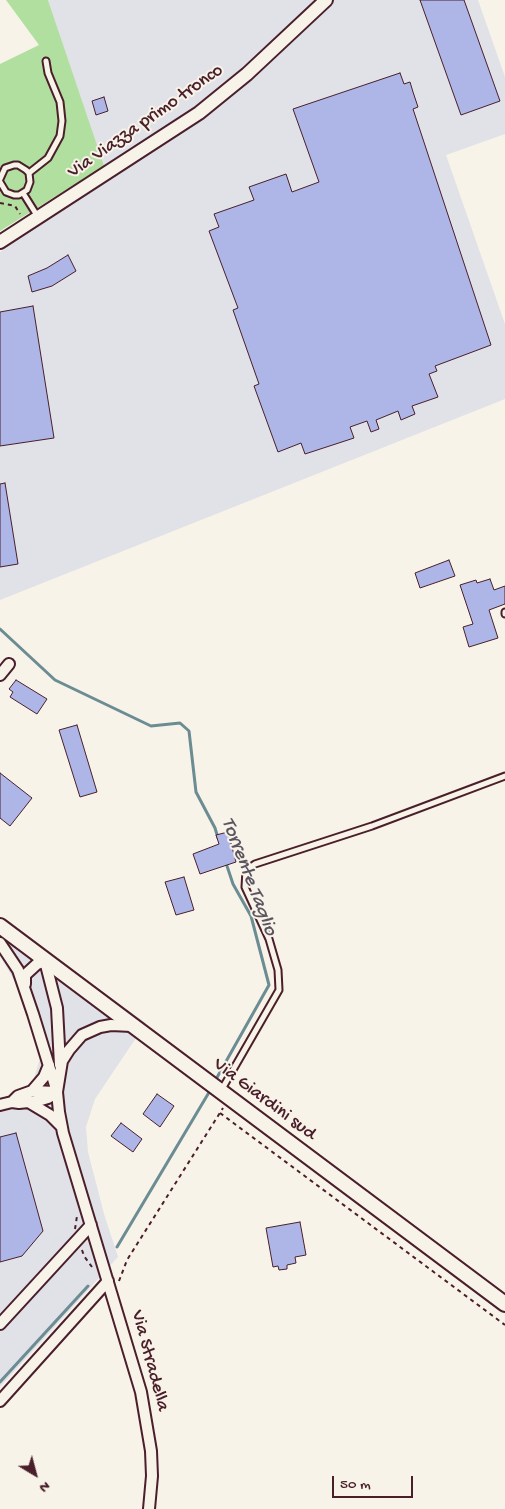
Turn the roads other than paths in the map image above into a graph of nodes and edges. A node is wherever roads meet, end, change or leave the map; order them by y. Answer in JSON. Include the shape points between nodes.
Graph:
{"nodes":[{"id":1,"x":326,"y":0,"type":"edge"},
{"id":2,"x":46,"y":61,"type":"dead end"},
{"id":3,"x":29,"y":173,"type":"junction"},
{"id":4,"x":0,"y":183,"type":"edge"},
{"id":5,"x":23,"y":193,"type":"junction"},
{"id":6,"x":36,"y":213,"type":"junction"},
{"id":7,"x":0,"y":242,"type":"edge"},
{"id":8,"x":8,"y":664,"type":"dead end"},
{"id":9,"x":0,"y":675,"type":"edge"},
{"id":10,"x":505,"y":776,"type":"edge"},
{"id":11,"x":0,"y":926,"type":"edge"},
{"id":12,"x":0,"y":943,"type":"edge"},
{"id":13,"x":45,"y":960,"type":"junction"},
{"id":14,"x":25,"y":989,"type":"junction"},
{"id":15,"x":134,"y":1027,"type":"junction"},
{"id":16,"x":49,"y":1065,"type":"junction"},
{"id":17,"x":60,"y":1076,"type":"junction"},
{"id":18,"x":216,"y":1088,"type":"junction"},
{"id":19,"x":32,"y":1091,"type":"junction"},
{"id":20,"x":57,"y":1092,"type":"junction"},
{"id":21,"x":12,"y":1102,"type":"junction"},
{"id":22,"x":29,"y":1102,"type":"junction"},
{"id":23,"x":0,"y":1106,"type":"edge"},
{"id":24,"x":62,"y":1127,"type":"junction"},
{"id":25,"x":91,"y":1225,"type":"junction"},
{"id":26,"x":108,"y":1281,"type":"junction"},
{"id":27,"x":505,"y":1304,"type":"edge"},
{"id":28,"x":0,"y":1324,"type":"edge"},
{"id":29,"x":0,"y":1401,"type":"edge"},
{"id":30,"x":149,"y":1509,"type":"edge"}],
"edges":[{"from":1,"to":6,"type":"street","name":"Via Viazza primo tronco","via":[[247,74],[199,113]]},
{"from":2,"to":3,"type":"lane","via":[[60,102],[60,136],[48,158]]},
{"from":3,"to":4,"type":"lane","via":[[14,165],[5,168]]},
{"from":3,"to":5,"type":"lane","via":[[29,186]]},
{"from":4,"to":5,"type":"lane","via":[[10,195]]},
{"from":5,"to":6,"type":"lane"},
{"from":6,"to":7,"type":"street","name":"Via Viazza primo tronco"},
{"from":8,"to":9,"type":"street"},
{"from":10,"to":18,"type":"lane","via":[[372,826],[255,864],[246,870],[245,887],[269,939],[278,970],[279,990]]},
{"from":11,"to":13,"type":"main road","name":"Via Giardini sud"},
{"from":12,"to":14,"type":"street","via":[[18,970]]},
{"from":13,"to":14,"type":"street","via":[[25,975]]},
{"from":13,"to":15,"type":"main road","name":"Via Giardini sud"},
{"from":13,"to":17,"type":"street","via":[[57,1008]]},
{"from":14,"to":16,"type":"street"},
{"from":15,"to":17,"type":"street","via":[[112,1025],[82,1035],[62,1061]]},
{"from":15,"to":18,"type":"main road","name":"Via Giardini sud"},
{"from":16,"to":19,"type":"street"},
{"from":16,"to":20,"type":"street"},
{"from":17,"to":20,"type":"street"},
{"from":18,"to":27,"type":"main road","name":"Via Giardini sud"},
{"from":19,"to":20,"type":"street"},
{"from":19,"to":21,"type":"street"},
{"from":20,"to":22,"type":"street","via":[[46,1100]]},
{"from":20,"to":24,"type":"street","name":"Via Stradella"},
{"from":21,"to":22,"type":"street"},
{"from":21,"to":23,"type":"street"},
{"from":22,"to":24,"type":"street"},
{"from":24,"to":25,"type":"street","name":"Via Stradella"},
{"from":25,"to":26,"type":"street","name":"Via Stradella"},
{"from":25,"to":28,"type":"street"},
{"from":26,"to":29,"type":"street"},
{"from":26,"to":30,"type":"street","name":"Via Stradella","via":[[149,1429],[152,1464]]}]}
